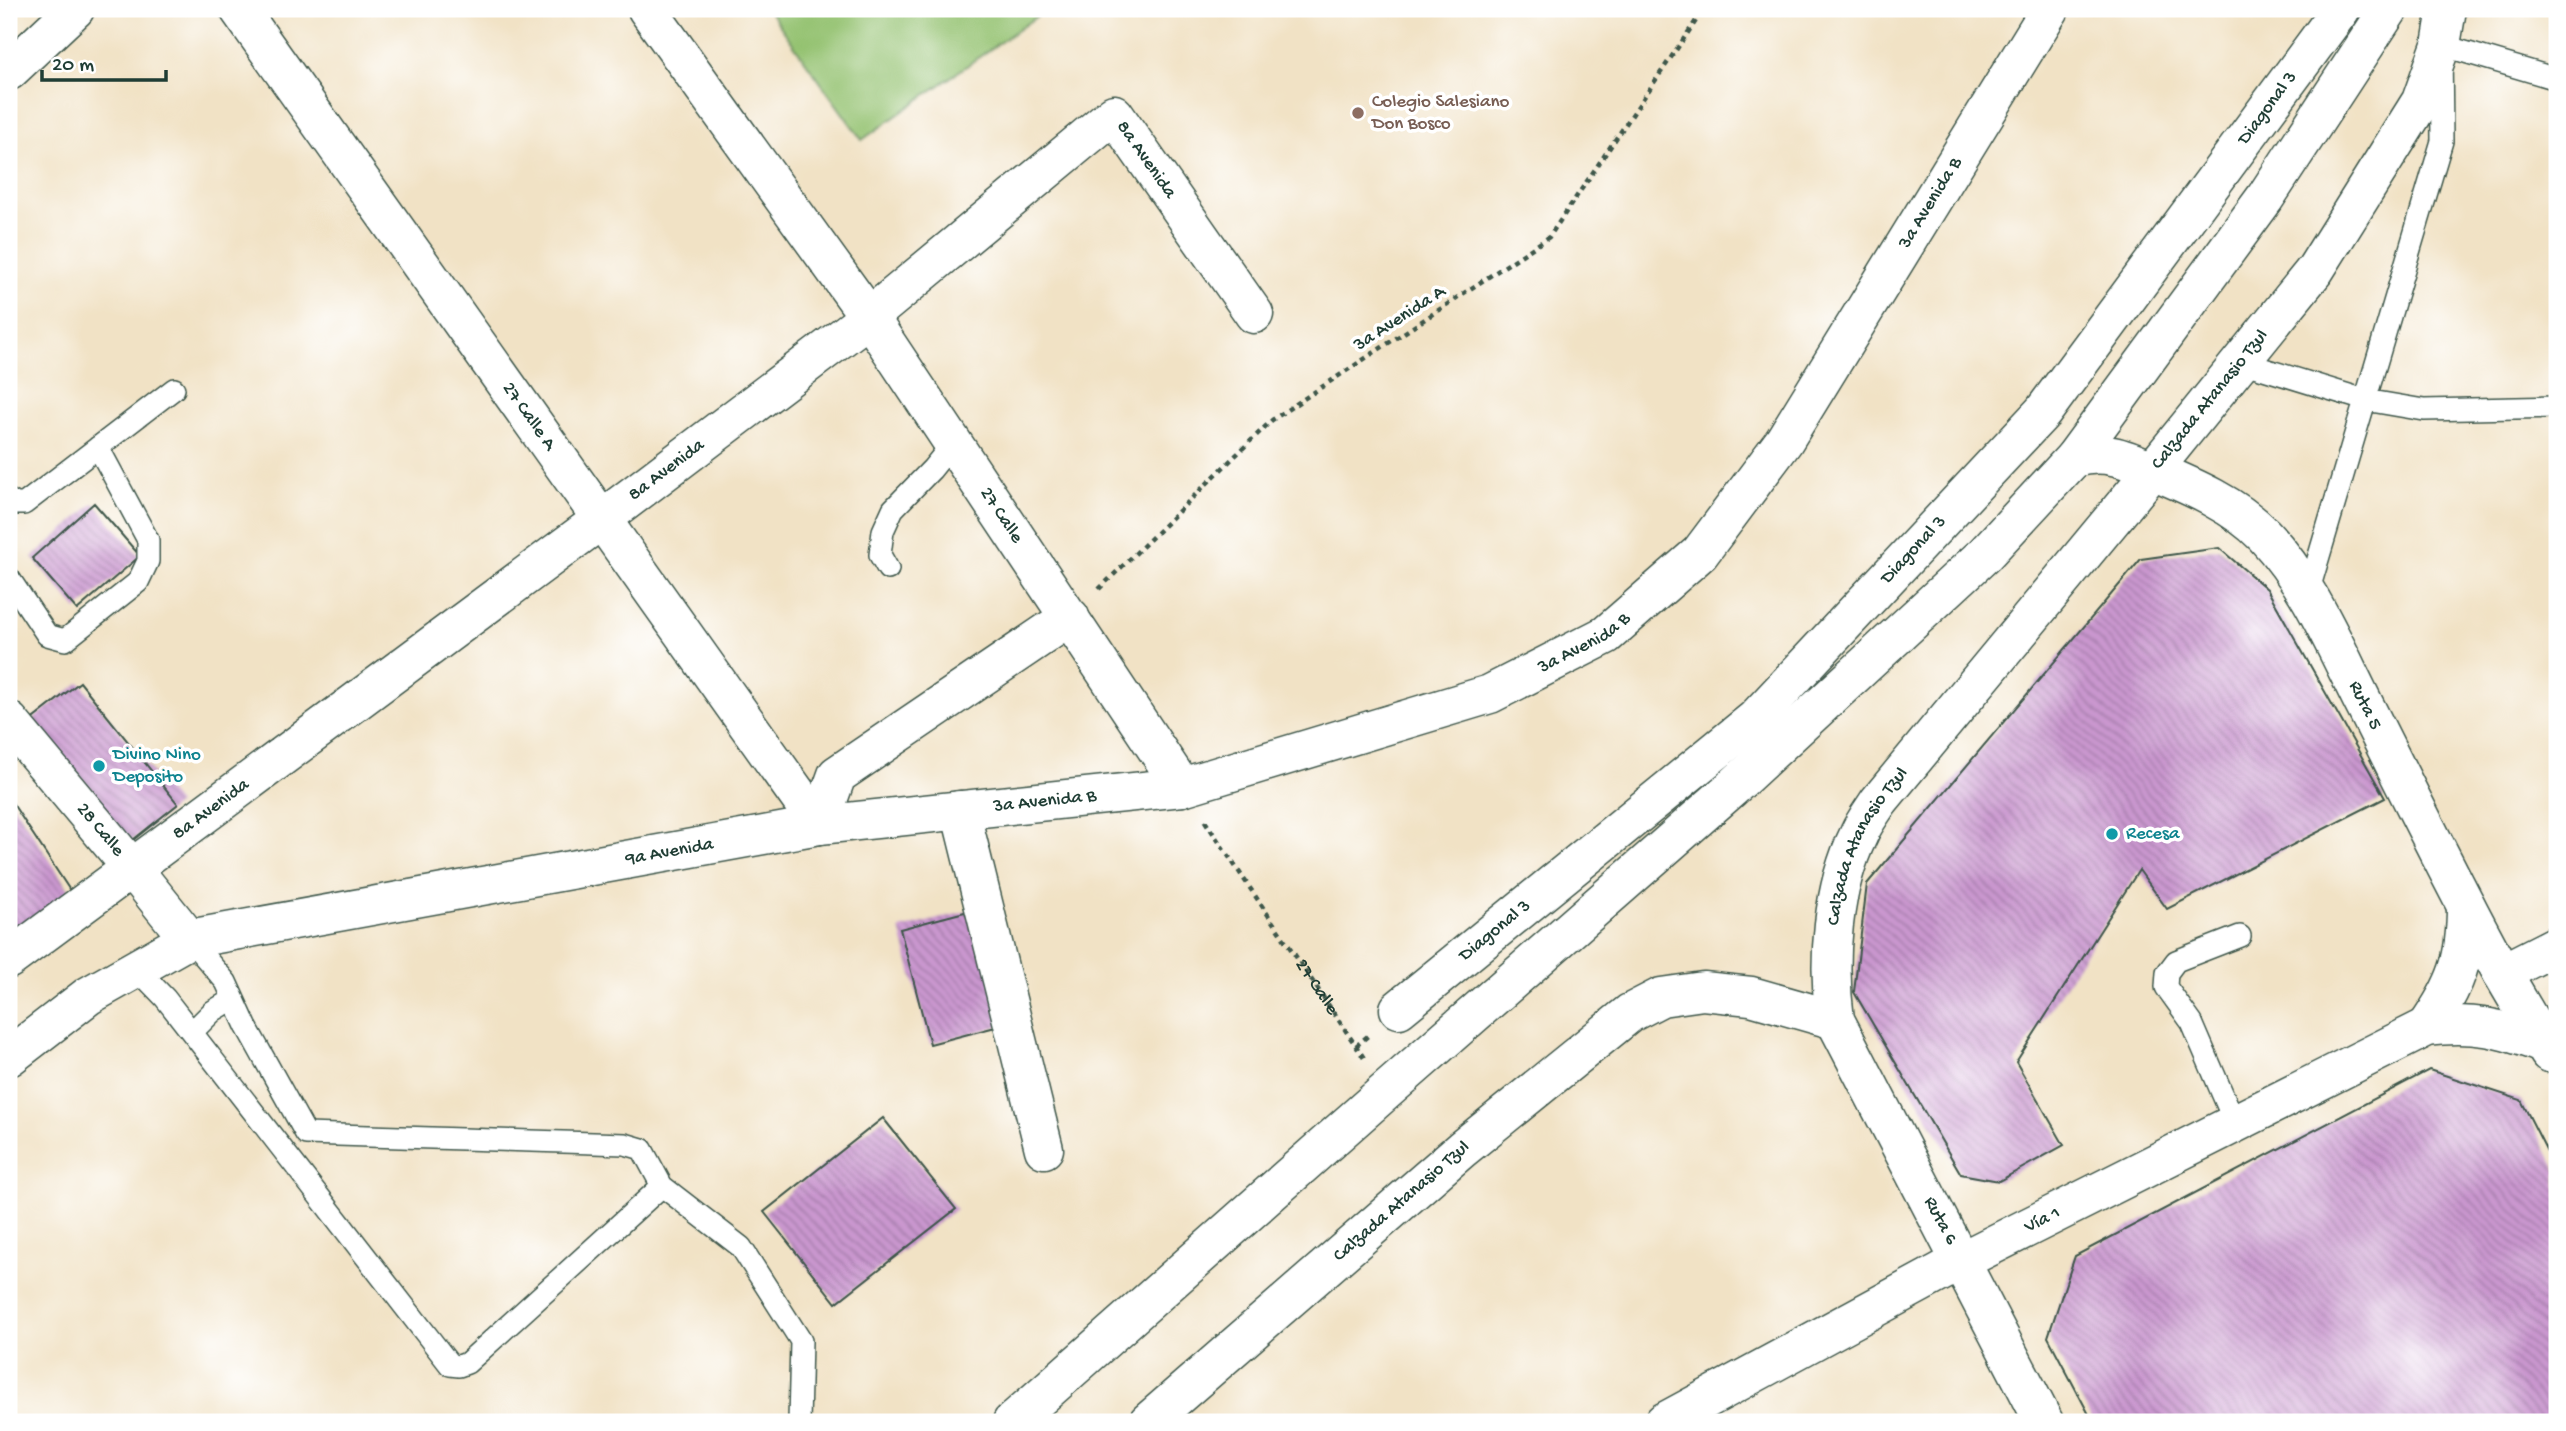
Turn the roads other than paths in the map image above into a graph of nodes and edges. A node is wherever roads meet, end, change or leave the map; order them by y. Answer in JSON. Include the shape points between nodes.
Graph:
{"nodes":[{"id":1,"x":75,"y":9,"type":"edge"},
{"id":2,"x":239,"y":9,"type":"edge"},
{"id":3,"x":647,"y":9,"type":"edge"},
{"id":4,"x":2050,"y":9,"type":"edge"},
{"id":5,"x":2341,"y":9,"type":"edge"},
{"id":6,"x":2389,"y":9,"type":"edge"},
{"id":7,"x":2461,"y":9,"type":"edge"},
{"id":8,"x":2444,"y":27,"type":"edge"},
{"id":9,"x":9,"y":71,"type":"edge"},
{"id":10,"x":2557,"y":79,"type":"edge"},
{"id":11,"x":1254,"y":314,"type":"dead end"},
{"id":12,"x":869,"y":317,"type":"junction"},
{"id":13,"x":2241,"y":362,"type":"junction"},
{"id":14,"x":174,"y":389,"type":"dead end"},
{"id":15,"x":2365,"y":400,"type":"junction"},
{"id":16,"x":2557,"y":407,"type":"edge"},
{"id":17,"x":953,"y":443,"type":"junction"},
{"id":18,"x":98,"y":447,"type":"junction"},
{"id":19,"x":2074,"y":458,"type":"junction"},
{"id":20,"x":2153,"y":470,"type":"junction"},
{"id":21,"x":14,"y":507,"type":"edge"},
{"id":22,"x":602,"y":519,"type":"junction"},
{"id":23,"x":888,"y":569,"type":"dead end"},
{"id":24,"x":9,"y":578,"type":"edge"},
{"id":25,"x":2308,"y":593,"type":"junction"},
{"id":26,"x":1070,"y":617,"type":"junction"},
{"id":27,"x":9,"y":721,"type":"edge"},
{"id":28,"x":1182,"y":787,"type":"junction"},
{"id":29,"x":960,"y":810,"type":"junction"},
{"id":30,"x":818,"y":825,"type":"junction"},
{"id":31,"x":132,"y":868,"type":"junction"},
{"id":32,"x":2466,"y":906,"type":"junction"},
{"id":33,"x":2240,"y":936,"type":"dead end"},
{"id":34,"x":189,"y":939,"type":"junction"},
{"id":35,"x":2557,"y":945,"type":"edge"},
{"id":36,"x":9,"y":959,"type":"edge"},
{"id":37,"x":137,"y":969,"type":"junction"},
{"id":38,"x":2502,"y":973,"type":"junction"},
{"id":39,"x":233,"y":999,"type":"junction"},
{"id":40,"x":1399,"y":1009,"type":"dead end"},
{"id":41,"x":1835,"y":1020,"type":"junction"},
{"id":42,"x":2427,"y":1027,"type":"junction"},
{"id":43,"x":192,"y":1032,"type":"junction"},
{"id":44,"x":9,"y":1057,"type":"edge"},
{"id":45,"x":2551,"y":1057,"type":"edge"},
{"id":46,"x":2235,"y":1123,"type":"junction"},
{"id":47,"x":1044,"y":1149,"type":"dead end"},
{"id":48,"x":662,"y":1186,"type":"junction"},
{"id":49,"x":1961,"y":1261,"type":"junction"},
{"id":50,"x":799,"y":1422,"type":"edge"},
{"id":51,"x":1012,"y":1422,"type":"edge"},
{"id":52,"x":1148,"y":1422,"type":"edge"},
{"id":53,"x":1664,"y":1422,"type":"edge"},
{"id":54,"x":2044,"y":1422,"type":"edge"}],
"edges":[{"from":1,"to":9,"type":"street"},
{"from":2,"to":22,"type":"street","name":"27 Calle A"},
{"from":3,"to":12,"type":"street","name":"27 Calle"},
{"from":4,"to":28,"type":"street","name":"3a Avenida B","via":[[1784,441],[1700,553],[1606,635],[1490,694]]},
{"from":5,"to":40,"type":"street","name":"Diagonal 3","via":[[2043,412],[1755,719]]},
{"from":6,"to":19,"type":"street","via":[[2265,198]]},
{"from":7,"to":8,"type":"street"},
{"from":8,"to":10,"type":"lane"},
{"from":8,"to":13,"type":"street","name":"Calzada Atanasio Tzul","via":[[2421,101],[2315,270]]},
{"from":8,"to":15,"type":"lane","via":[[2442,141]]},
{"from":11,"to":12,"type":"street","name":"8a Avenida","via":[[1114,114]]},
{"from":12,"to":17,"type":"street","name":"27 Calle"},
{"from":12,"to":22,"type":"street","name":"8a Avenida"},
{"from":13,"to":15,"type":"lane"},
{"from":13,"to":20,"type":"street","name":"Calzada Atanasio Tzul"},
{"from":14,"to":18,"type":"lane"},
{"from":15,"to":16,"type":"lane","via":[[2424,410]]},
{"from":15,"to":25,"type":"lane"},
{"from":17,"to":23,"type":"lane","via":[[893,509],[883,531],[880,555]]},
{"from":17,"to":26,"type":"street","name":"27 Calle"},
{"from":18,"to":21,"type":"lane"},
{"from":18,"to":24,"type":"lane","via":[[148,540],[148,561],[138,582],[65,640],[47,635]]},
{"from":19,"to":20,"type":"street","name":"Ruta 5","via":[[2092,453],[2120,457]]},
{"from":19,"to":51,"type":"street","via":[[1984,554],[1731,789]]},
{"from":20,"to":25,"type":"street","name":"Ruta 5","via":[[2224,505],[2263,535]]},
{"from":20,"to":41,"type":"street","name":"Calzada Atanasio Tzul","via":[[1879,801],[1859,832],[1846,864],[1830,957]]},
{"from":22,"to":30,"type":"street","name":"27 Calle A"},
{"from":22,"to":31,"type":"street","name":"8a Avenida"},
{"from":25,"to":32,"type":"street","name":"Ruta 5"},
{"from":26,"to":28,"type":"street","name":"27 Calle"},
{"from":26,"to":30,"type":"street","via":[[837,775]]},
{"from":27,"to":31,"type":"street","name":"28 Calle"},
{"from":28,"to":29,"type":"street","name":"3a Avenida B"},
{"from":29,"to":30,"type":"street","name":"3a Avenida B"},
{"from":29,"to":47,"type":"street"},
{"from":30,"to":34,"type":"street","name":"9a Avenida"},
{"from":31,"to":34,"type":"street","name":"28 Calle"},
{"from":31,"to":36,"type":"street","name":"8a Avenida"},
{"from":32,"to":38,"type":"street","name":"Ruta 5"},
{"from":32,"to":42,"type":"street","name":"Vía 1","via":[[2466,939],[2459,971],[2446,1001]]},
{"from":33,"to":46,"type":"lane","via":[[2176,961],[2167,972],[2166,987],[2192,1023]]},
{"from":34,"to":37,"type":"street"},
{"from":34,"to":39,"type":"lane","via":[[226,982]]},
{"from":35,"to":38,"type":"street"},
{"from":37,"to":43,"type":"lane"},
{"from":37,"to":44,"type":"street","via":[[88,996]]},
{"from":38,"to":45,"type":"street","name":"Ruta 5"},
{"from":39,"to":43,"type":"lane"},
{"from":39,"to":48,"type":"lane","via":[[306,1134],[625,1144],[642,1149]]},
{"from":41,"to":49,"type":"street","name":"Ruta 6"},
{"from":41,"to":52,"type":"street","name":"Calzada Atanasio Tzul","via":[[1751,996],[1703,992],[1661,997],[1630,1013],[1462,1149]]},
{"from":42,"to":45,"type":"street","name":"Vía 1","via":[[2486,1025]]},
{"from":42,"to":46,"type":"street","name":"Vía 1"},
{"from":43,"to":48,"type":"lane","via":[[450,1365],[467,1363]]},
{"from":46,"to":49,"type":"street","name":"Vía 1"},
{"from":48,"to":50,"type":"lane","via":[[741,1247],[801,1341]]},
{"from":49,"to":53,"type":"street","name":"Vía 1"},
{"from":49,"to":54,"type":"street","name":"Ruta 6"}]}
